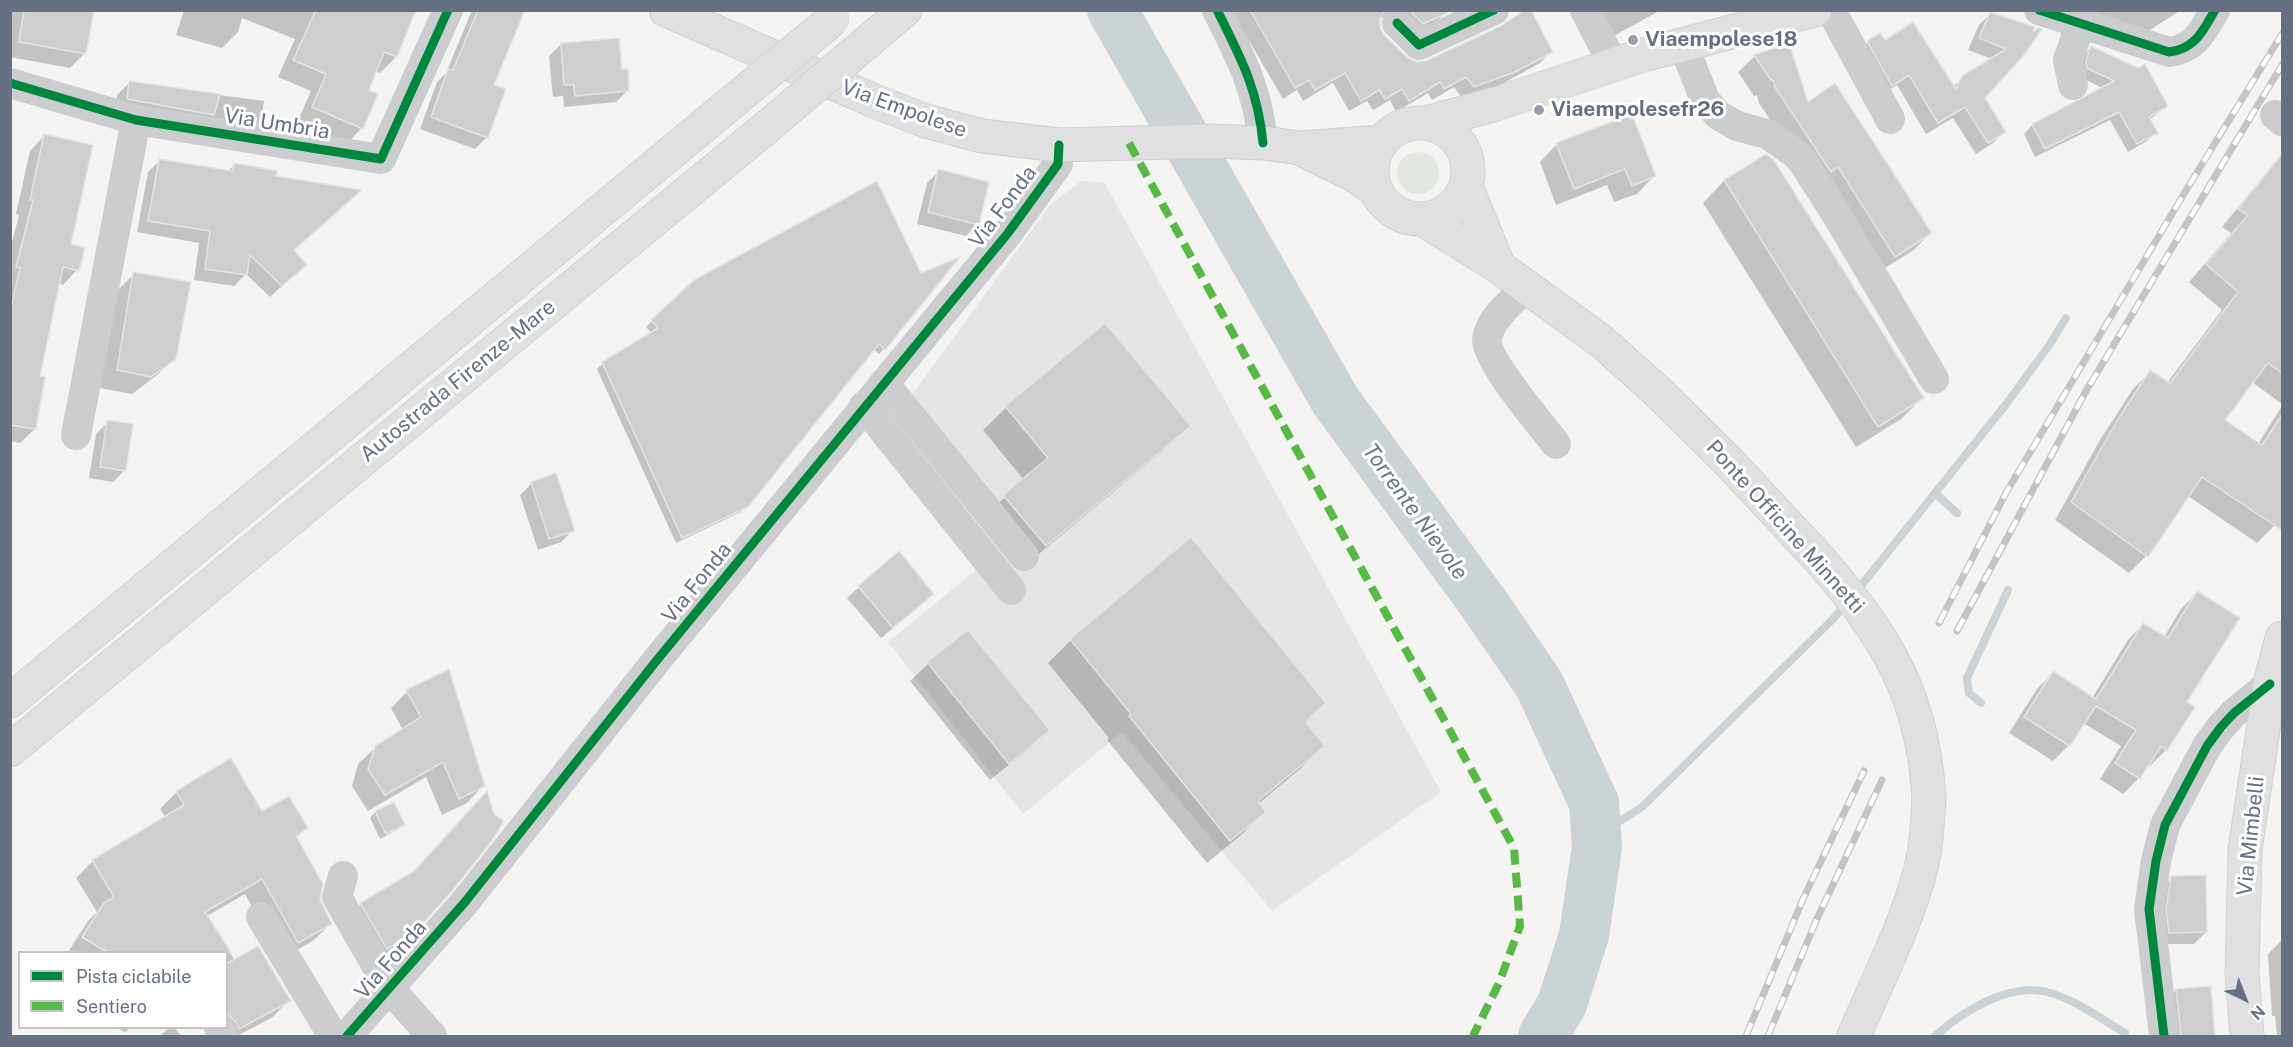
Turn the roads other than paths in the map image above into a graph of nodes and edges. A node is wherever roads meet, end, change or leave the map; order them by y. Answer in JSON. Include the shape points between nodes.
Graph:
{"nodes":[{"id":1,"x":448,"y":10,"type":"edge"},
{"id":2,"x":666,"y":10,"type":"edge"},
{"id":3,"x":905,"y":10,"type":"edge"},
{"id":4,"x":1217,"y":10,"type":"edge"},
{"id":5,"x":1494,"y":10,"type":"edge"},
{"id":6,"x":1585,"y":10,"type":"edge"},
{"id":7,"x":1831,"y":10,"type":"edge"},
{"id":8,"x":2039,"y":10,"type":"edge"},
{"id":9,"x":2215,"y":10,"type":"edge"},
{"id":10,"x":1795,"y":13,"type":"edge"},
{"id":11,"x":838,"y":15,"type":"edge"},
{"id":12,"x":1397,"y":23,"type":"dead end"},
{"id":13,"x":2080,"y":25,"type":"junction"},
{"id":14,"x":1683,"y":44,"type":"junction"},
{"id":15,"x":1613,"y":64,"type":"junction"},
{"id":16,"x":10,"y":83,"type":"edge"},
{"id":17,"x":2073,"y":85,"type":"dead end"},
{"id":18,"x":1496,"y":104,"type":"junction"},
{"id":19,"x":1890,"y":119,"type":"dead end"},
{"id":20,"x":136,"y":120,"type":"junction"},
{"id":21,"x":1426,"y":123,"type":"junction"},
{"id":22,"x":1382,"y":142,"type":"junction"},
{"id":23,"x":1263,"y":143,"type":"junction"},
{"id":24,"x":1459,"y":143,"type":"junction"},
{"id":25,"x":1059,"y":145,"type":"junction"},
{"id":26,"x":1299,"y":148,"type":"junction"},
{"id":27,"x":1466,"y":186,"type":"junction"},
{"id":28,"x":1375,"y":189,"type":"junction"},
{"id":29,"x":1422,"y":219,"type":"junction"},
{"id":30,"x":1499,"y":267,"type":"junction"},
{"id":31,"x":1526,"y":287,"type":"junction"},
{"id":32,"x":1934,"y":379,"type":"dead end"},
{"id":33,"x":884,"y":383,"type":"junction"},
{"id":34,"x":864,"y":406,"type":"junction"},
{"id":35,"x":76,"y":435,"type":"dead end"},
{"id":36,"x":1556,"y":444,"type":"dead end"},
{"id":37,"x":1024,"y":556,"type":"dead end"},
{"id":38,"x":1011,"y":590,"type":"dead end"},
{"id":39,"x":2283,"y":638,"type":"edge"},
{"id":40,"x":2270,"y":684,"type":"junction"},
{"id":41,"x":10,"y":701,"type":"edge"},
{"id":42,"x":10,"y":750,"type":"edge"},
{"id":43,"x":344,"y":876,"type":"dead end"},
{"id":44,"x":261,"y":917,"type":"dead end"},
{"id":45,"x":390,"y":989,"type":"junction"},
{"id":46,"x":333,"y":1036,"type":"edge"},
{"id":47,"x":347,"y":1036,"type":"edge"},
{"id":48,"x":432,"y":1036,"type":"edge"},
{"id":49,"x":1854,"y":1036,"type":"edge"},
{"id":50,"x":2164,"y":1036,"type":"edge"},
{"id":51,"x":2247,"y":1036,"type":"edge"}],
"edges":[{"from":1,"to":20,"type":"street","name":"Via Umbria","via":[[381,159]]},
{"from":2,"to":25,"type":"main road","name":"Via Empolese","via":[[927,121],[982,136]]},
{"from":3,"to":42,"type":"main road","name":"Autostrada Firenze-Mare","bridge":true},
{"from":4,"to":23,"type":"street","via":[[1248,72]]},
{"from":5,"to":12,"type":"street","via":[[1419,45]]},
{"from":6,"to":15,"type":"street"},
{"from":7,"to":19,"type":"street"},
{"from":8,"to":13,"type":"street"},
{"from":9,"to":13,"type":"street","via":[[2197,39],[2181,51],[2169,52]]},
{"from":10,"to":14,"type":"main road"},
{"from":11,"to":41,"type":"main road","name":"Autostrada Firenze-Mare","bridge":true},
{"from":13,"to":17,"type":"street","via":[[2068,60]]},
{"from":14,"to":15,"type":"main road"},
{"from":14,"to":32,"type":"street","via":[[1705,99],[1718,115],[1737,126],[1767,134],[1802,161]]},
{"from":15,"to":18,"type":"main road"},
{"from":16,"to":20,"type":"street","name":"Via Umbria"},
{"from":18,"to":21,"type":"main road"},
{"from":18,"to":24,"type":"main road"},
{"from":20,"to":35,"type":"street"},
{"from":21,"to":22,"type":"main road","via":[[1406,125]]},
{"from":21,"to":24,"type":"main road","via":[[1444,130]]},
{"from":22,"to":26,"type":"main road","name":"Via Empolese"},
{"from":22,"to":28,"type":"main road","via":[[1373,159]]},
{"from":23,"to":25,"type":"main road","name":"Via Empolese"},
{"from":23,"to":26,"type":"main road","name":"Via Empolese"},
{"from":24,"to":27,"type":"main road","via":[[1468,168]]},
{"from":25,"to":33,"type":"street","name":"Via Fonda","via":[[1058,164],[1008,233]]},
{"from":26,"to":28,"type":"main road","name":"Via Empolese"},
{"from":27,"to":29,"type":"main road","via":[[1449,209]]},
{"from":27,"to":30,"type":"main road"},
{"from":28,"to":29,"type":"main road","name":"Via Empolese","via":[[1393,212]]},
{"from":29,"to":30,"type":"main road","name":"Ponte Officine Minnetti"},
{"from":30,"to":31,"type":"main road","name":"Ponte Officine Minnetti"},
{"from":31,"to":36,"type":"street","via":[[1495,320],[1487,340],[1492,359]]},
{"from":31,"to":49,"type":"main road","name":"Ponte Officine Minnetti","bridge":true,"via":[[1601,340],[1771,507],[1846,590],[1875,629],[1911,699],[1927,770],[1924,855],[1905,914]]},
{"from":33,"to":34,"type":"street","name":"Via Fonda"},
{"from":33,"to":37,"type":"street"},
{"from":34,"to":38,"type":"street"},
{"from":34,"to":45,"type":"street","name":"Via Fonda"},
{"from":39,"to":40,"type":"main road","name":"Via Mimbelli"},
{"from":40,"to":50,"type":"street","via":[[2221,727],[2164,825],[2149,909]]},
{"from":40,"to":51,"type":"main road","name":"Via Mimbelli","via":[[2245,850],[2242,973]]},
{"from":43,"to":45,"type":"street","via":[[337,897]]},
{"from":44,"to":46,"type":"street"},
{"from":45,"to":47,"type":"street","name":"Via Fonda"},
{"from":45,"to":48,"type":"street"}]}
